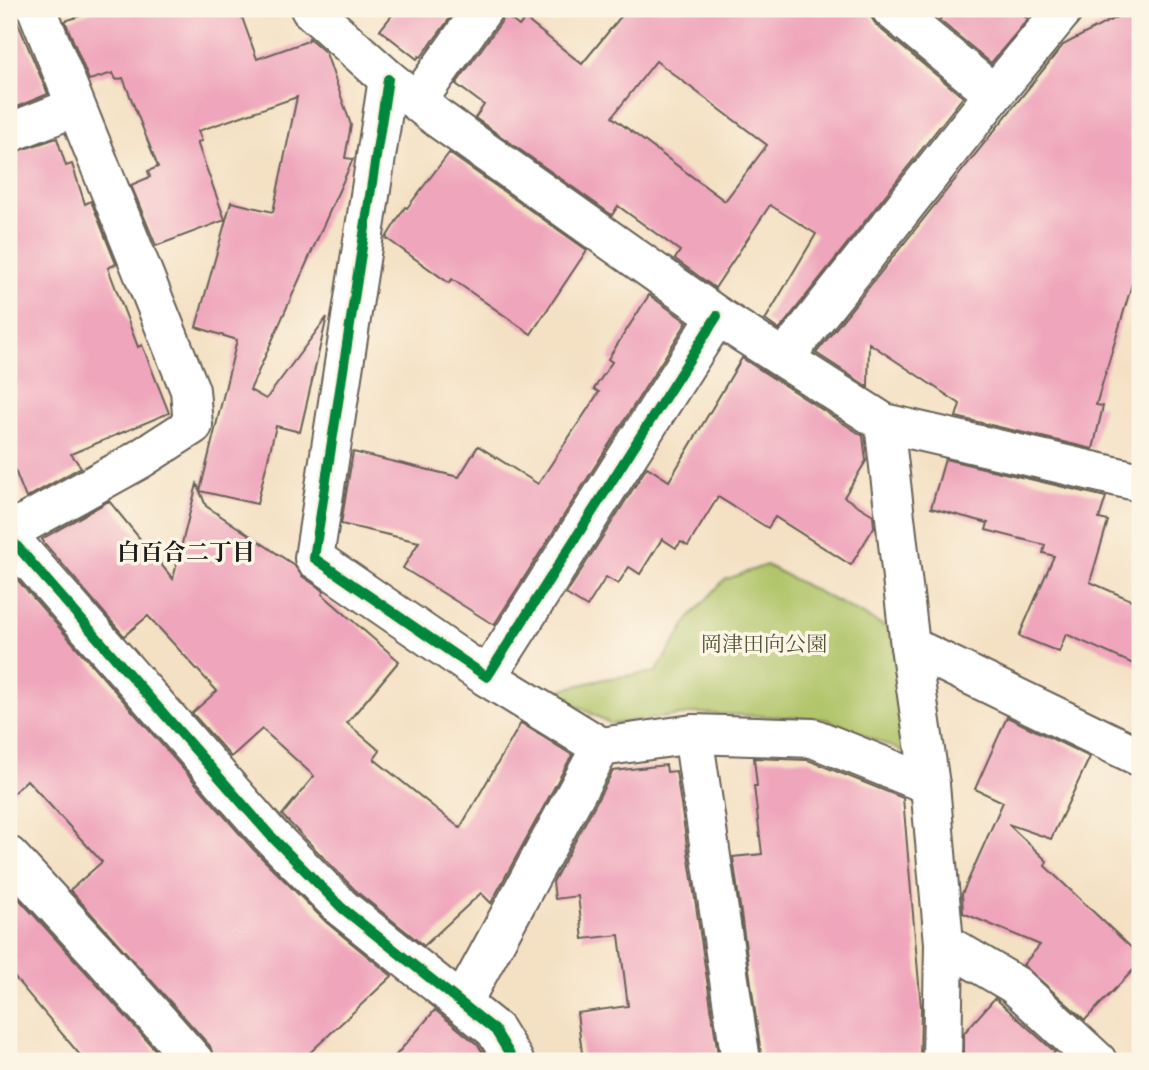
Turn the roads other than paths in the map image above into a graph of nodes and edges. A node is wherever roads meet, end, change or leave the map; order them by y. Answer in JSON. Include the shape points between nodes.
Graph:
{"nodes":[{"id":1,"x":37,"y":9,"type":"edge"},
{"id":2,"x":310,"y":9,"type":"edge"},
{"id":3,"x":484,"y":9,"type":"edge"},
{"id":4,"x":891,"y":9,"type":"edge"},
{"id":5,"x":1064,"y":9,"type":"edge"},
{"id":6,"x":402,"y":90,"type":"junction"},
{"id":7,"x":994,"y":94,"type":"junction"},
{"id":8,"x":75,"y":107,"type":"junction"},
{"id":9,"x":9,"y":133,"type":"edge"},
{"id":10,"x":717,"y":316,"type":"junction"},
{"id":11,"x":784,"y":358,"type":"junction"},
{"id":12,"x":884,"y":423,"type":"junction"},
{"id":13,"x":1140,"y":482,"type":"edge"},
{"id":14,"x":9,"y":535,"type":"edge"},
{"id":15,"x":910,"y":646,"type":"junction"},
{"id":16,"x":487,"y":677,"type":"junction"},
{"id":17,"x":693,"y":734,"type":"junction"},
{"id":18,"x":601,"y":747,"type":"junction"},
{"id":19,"x":1140,"y":757,"type":"edge"},
{"id":20,"x":930,"y":785,"type":"junction"},
{"id":21,"x":9,"y":856,"type":"edge"},
{"id":22,"x":944,"y":943,"type":"junction"},
{"id":23,"x":462,"y":1003,"type":"junction"},
{"id":24,"x":194,"y":1061,"type":"edge"},
{"id":25,"x":514,"y":1061,"type":"edge"},
{"id":26,"x":741,"y":1061,"type":"edge"},
{"id":27,"x":942,"y":1061,"type":"edge"},
{"id":28,"x":1097,"y":1061,"type":"edge"}],
"edges":[{"from":1,"to":8,"type":"street"},
{"from":2,"to":6,"type":"street"},
{"from":3,"to":6,"type":"street"},
{"from":4,"to":7,"type":"street"},
{"from":5,"to":7,"type":"street"},
{"from":6,"to":10,"type":"street"},
{"from":6,"to":16,"type":"street","via":[[314,558]]},
{"from":7,"to":11,"type":"street"},
{"from":8,"to":9,"type":"street"},
{"from":8,"to":14,"type":"street","via":[[190,390],[193,425]]},
{"from":10,"to":11,"type":"street"},
{"from":10,"to":16,"type":"street"},
{"from":11,"to":12,"type":"street"},
{"from":12,"to":13,"type":"street"},
{"from":12,"to":15,"type":"street"},
{"from":14,"to":23,"type":"street","via":[[278,843],[342,908]]},
{"from":15,"to":19,"type":"street"},
{"from":15,"to":20,"type":"street"},
{"from":16,"to":18,"type":"street"},
{"from":17,"to":18,"type":"street"},
{"from":17,"to":20,"type":"street","via":[[813,738]]},
{"from":17,"to":26,"type":"street"},
{"from":18,"to":23,"type":"street"},
{"from":20,"to":22,"type":"street"},
{"from":21,"to":24,"type":"street"},
{"from":22,"to":27,"type":"street"},
{"from":22,"to":28,"type":"street","via":[[1016,985]]},
{"from":23,"to":25,"type":"street","via":[[495,1030]]}]}
